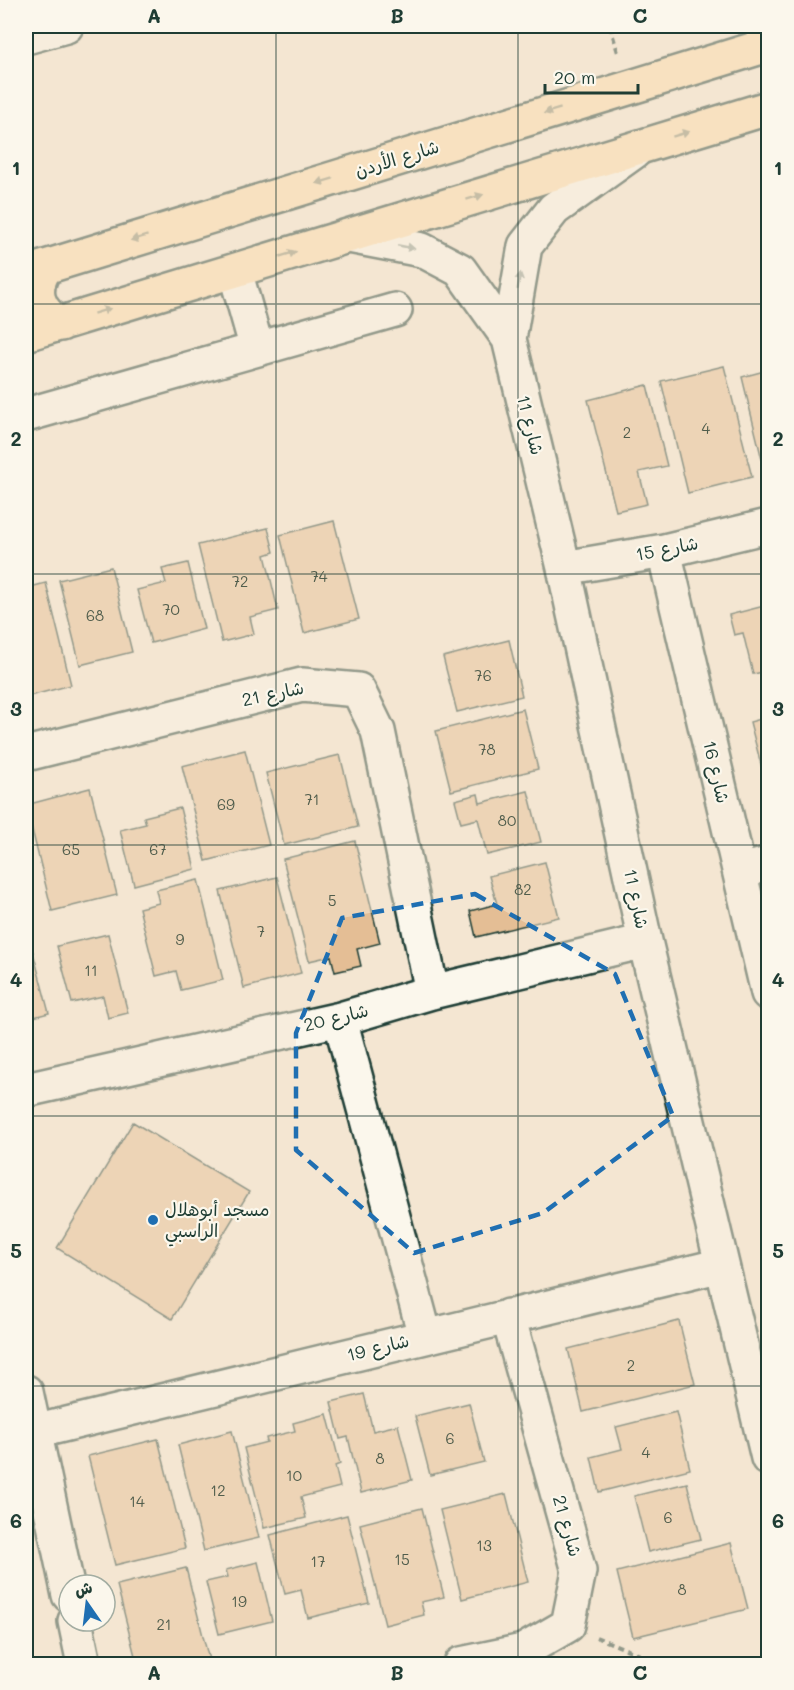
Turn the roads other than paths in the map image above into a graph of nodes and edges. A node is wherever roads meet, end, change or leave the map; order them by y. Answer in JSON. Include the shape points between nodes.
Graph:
{"nodes":[{"id":1,"x":66,"y":26,"type":"edge"},
{"id":2,"x":26,"y":38,"type":"edge"},
{"id":3,"x":768,"y":45,"type":"edge"},
{"id":4,"x":768,"y":108,"type":"edge"},
{"id":5,"x":640,"y":147,"type":"junction"},
{"id":6,"x":349,"y":236,"type":"junction"},
{"id":7,"x":36,"y":270,"type":"edge"},
{"id":8,"x":235,"y":271,"type":"junction"},
{"id":9,"x":395,"y":310,"type":"dead end"},
{"id":10,"x":61,"y":324,"type":"junction"},
{"id":11,"x":26,"y":334,"type":"edge"},
{"id":12,"x":509,"y":339,"type":"junction"},
{"id":13,"x":257,"y":350,"type":"junction"},
{"id":14,"x":26,"y":415,"type":"edge"},
{"id":15,"x":768,"y":526,"type":"edge"},
{"id":16,"x":664,"y":551,"type":"junction"},
{"id":17,"x":564,"y":568,"type":"junction"},
{"id":18,"x":26,"y":754,"type":"edge"},
{"id":19,"x":754,"y":868,"type":"edge"},
{"id":20,"x":645,"y":941,"type":"junction"},
{"id":21,"x":432,"y":992,"type":"junction"},
{"id":22,"x":768,"y":993,"type":"edge"},
{"id":23,"x":340,"y":1019,"type":"junction"},
{"id":24,"x":26,"y":1090,"type":"edge"},
{"id":25,"x":722,"y":1265,"type":"junction"},
{"id":26,"x":508,"y":1316,"type":"junction"},
{"id":27,"x":425,"y":1336,"type":"junction"},
{"id":28,"x":26,"y":1392,"type":"edge"},
{"id":29,"x":34,"y":1432,"type":"junction"},
{"id":30,"x":768,"y":1458,"type":"edge"},
{"id":31,"x":64,"y":1573,"type":"edge"},
{"id":32,"x":77,"y":1633,"type":"edge"},
{"id":33,"x":84,"y":1665,"type":"edge"},
{"id":34,"x":461,"y":1665,"type":"edge"}],
"edges":[{"from":1,"to":2,"type":"street"},
{"from":3,"to":7,"type":"main road","name":"شارع الأردن","one_way":true},
{"from":5,"to":4,"type":"main road","one_way":true},
{"from":6,"to":5,"type":"main road","one_way":true},
{"from":12,"to":5,"type":"street","name":"شارع 11","one_way":true,"via":[[525,246],[554,209]]},
{"from":8,"to":6,"type":"main road","one_way":true},
{"from":6,"to":12,"type":"street","name":"شارع 11","one_way":true,"via":[[422,250],[460,270]]},
{"from":7,"to":10,"type":"main road","via":[[38,299],[50,318]]},
{"from":10,"to":8,"type":"main road","one_way":true},
{"from":8,"to":13,"type":"street"},
{"from":9,"to":13,"type":"street"},
{"from":10,"to":11,"type":"main road"},
{"from":12,"to":17,"type":"street","name":"شارع 11"},
{"from":13,"to":14,"type":"street"},
{"from":15,"to":16,"type":"street","name":"شارع 15"},
{"from":16,"to":17,"type":"street","name":"شارع 15"},
{"from":16,"to":19,"type":"street","name":"شارع 16"},
{"from":17,"to":20,"type":"street","name":"شارع 11"},
{"from":18,"to":21,"type":"street","name":"شارع 21","via":[[302,685],[358,690],[378,730]]},
{"from":19,"to":22,"type":"street","name":"شارع 16"},
{"from":20,"to":21,"type":"street","name":"شارع 20"},
{"from":20,"to":25,"type":"street","name":"شارع 11"},
{"from":21,"to":23,"type":"street","name":"شارع 20"},
{"from":23,"to":24,"type":"street","name":"شارع 20"},
{"from":23,"to":27,"type":"street"},
{"from":25,"to":26,"type":"street","name":"شارع 19"},
{"from":25,"to":30,"type":"street","name":"شارع 11"},
{"from":26,"to":27,"type":"street","name":"شارع 19"},
{"from":26,"to":34,"type":"street","name":"شارع 21","via":[[579,1571],[568,1625],[523,1651]]},
{"from":27,"to":29,"type":"street","name":"شارع 19"},
{"from":28,"to":29,"type":"street"},
{"from":29,"to":31,"type":"street"},
{"from":32,"to":33,"type":"street"}]}
